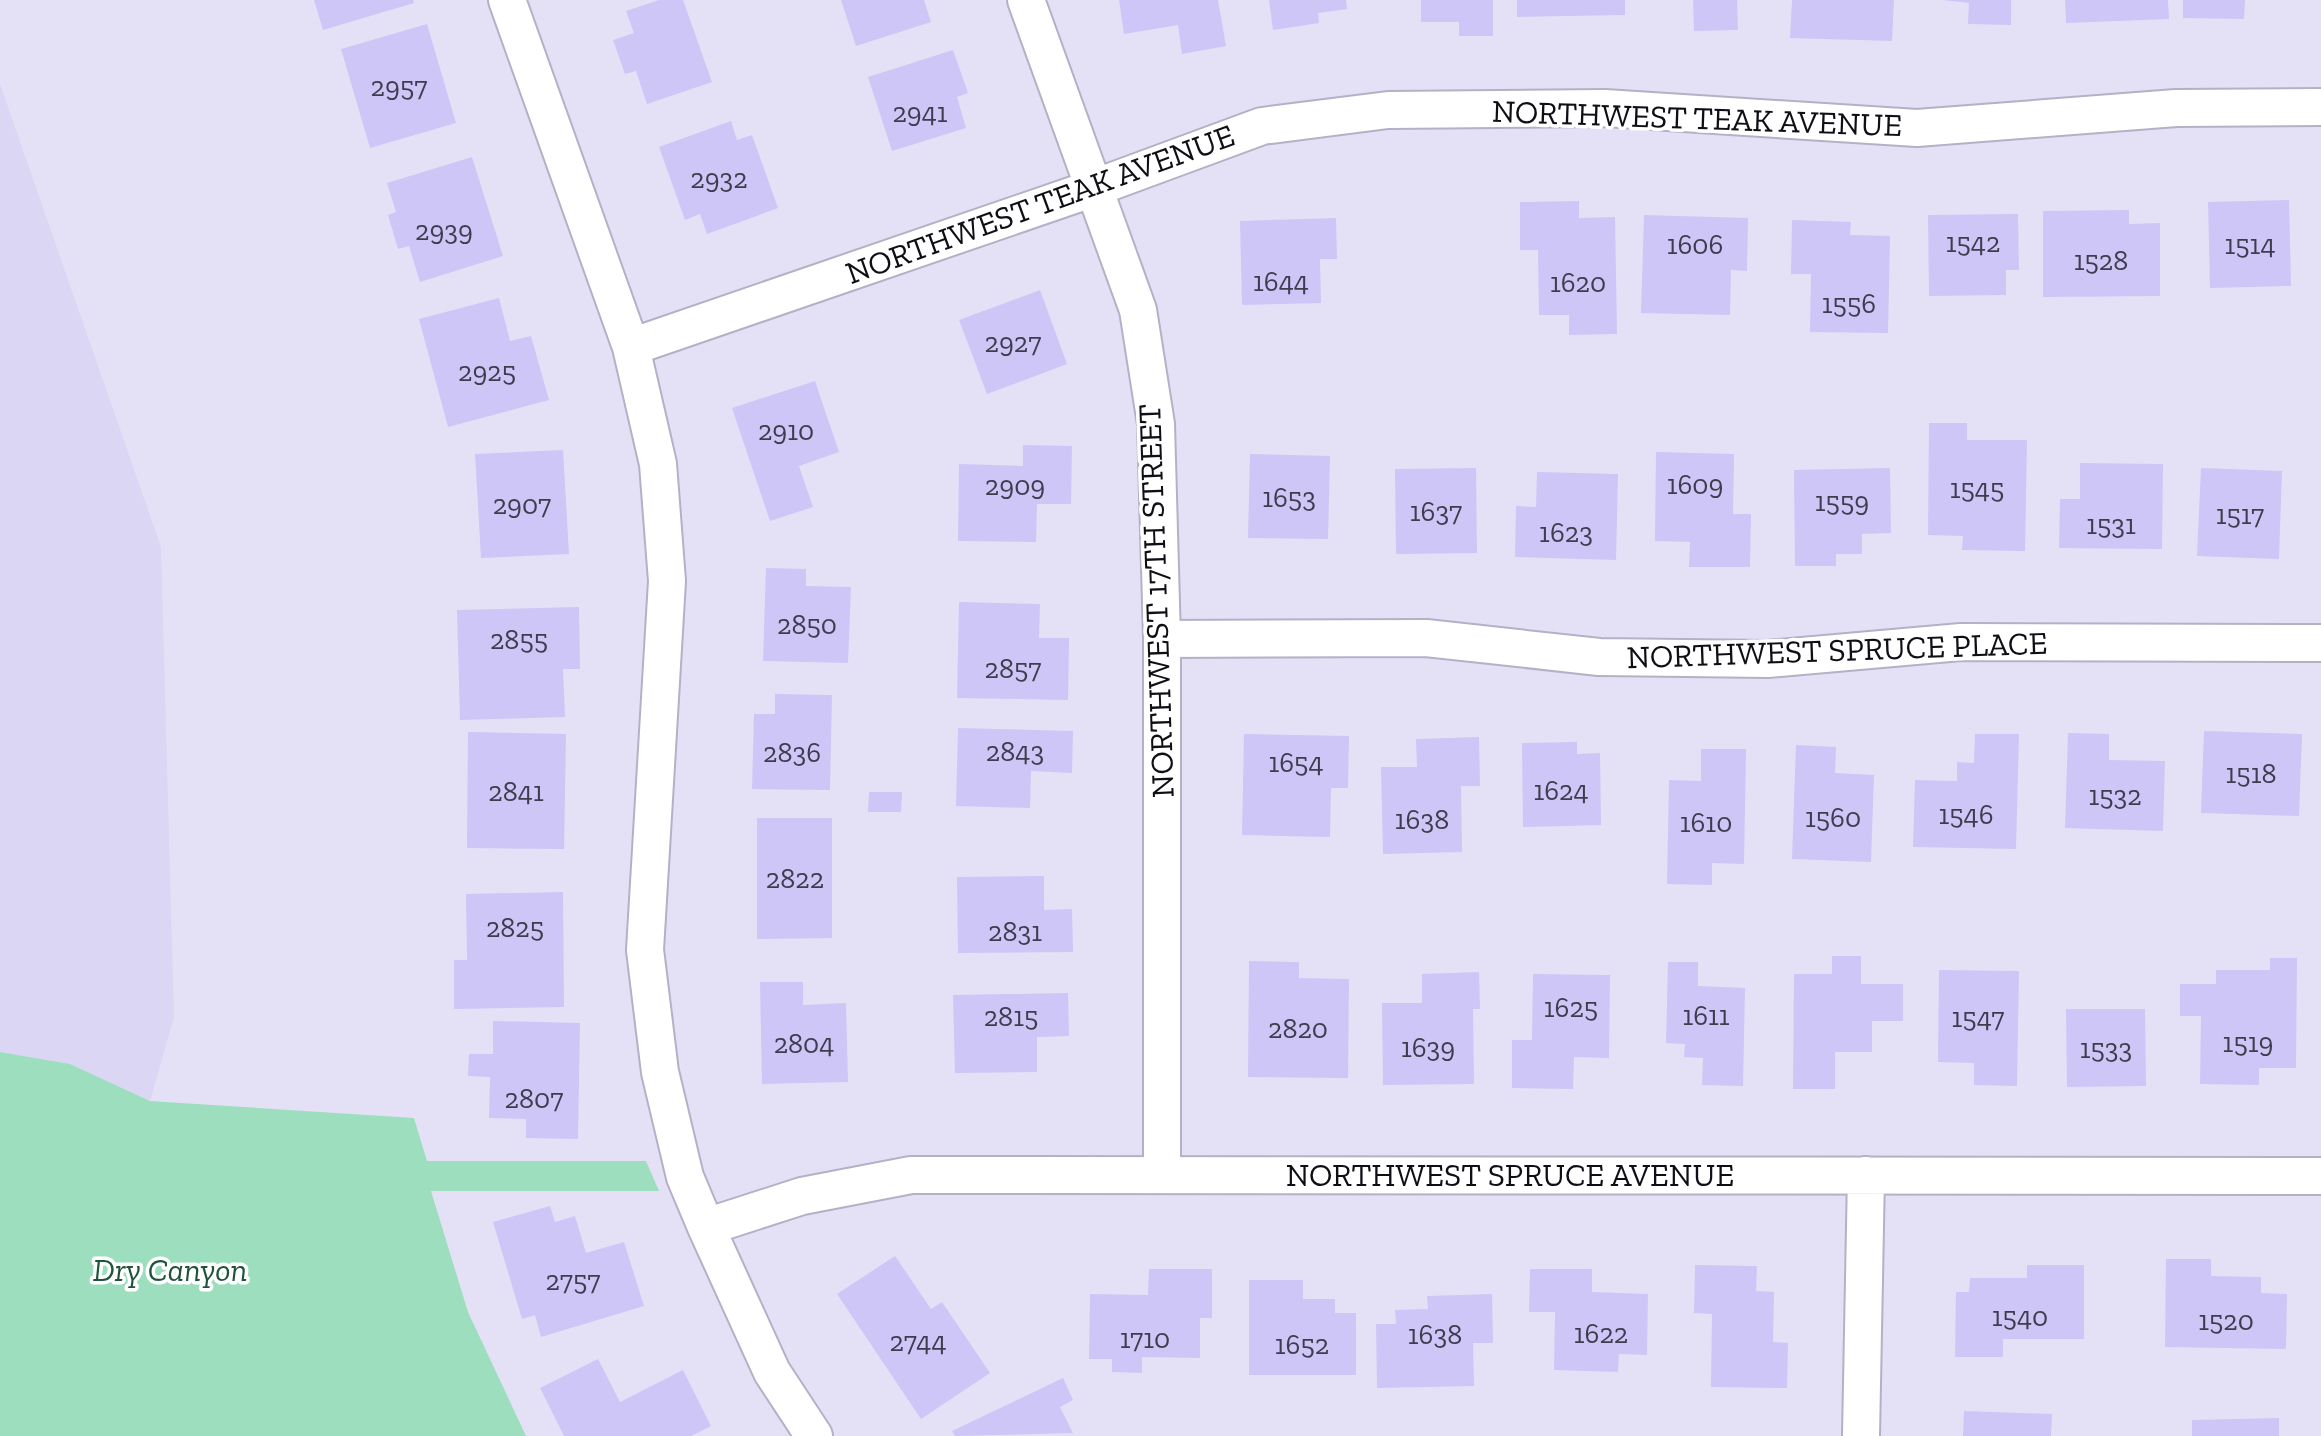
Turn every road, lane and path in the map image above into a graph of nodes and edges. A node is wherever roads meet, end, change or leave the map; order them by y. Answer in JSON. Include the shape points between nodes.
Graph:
{"nodes":[{"id":1,"x":507,"y":0,"type":"edge"},
{"id":2,"x":1026,"y":0,"type":"edge"},
{"id":3,"x":2321,"y":107,"type":"edge"},
{"id":4,"x":1094,"y":188,"type":"junction"},
{"id":5,"x":631,"y":347,"type":"junction"},
{"id":6,"x":1162,"y":639,"type":"junction"},
{"id":7,"x":2321,"y":643,"type":"edge"},
{"id":8,"x":1162,"y":1175,"type":"junction"},
{"id":9,"x":1866,"y":1175,"type":"junction"},
{"id":10,"x":2321,"y":1176,"type":"edge"},
{"id":11,"x":706,"y":1227,"type":"junction"},
{"id":12,"x":814,"y":1436,"type":"edge"},
{"id":13,"x":1861,"y":1436,"type":"edge"}],
"edges":[{"from":1,"to":5,"type":"street"},
{"from":2,"to":4,"type":"street","name":"NORTHWEST 17TH STREET"},
{"from":3,"to":4,"type":"street","name":"NORTHWEST TEAK AVENUE","via":[[2176,108],[1917,128],[1605,108],[1388,110],[1262,126]]},
{"from":4,"to":5,"type":"street","name":"NORTHWEST TEAK AVENUE"},
{"from":4,"to":6,"type":"street","name":"NORTHWEST 17TH STREET","via":[[1138,310],[1156,424]]},
{"from":5,"to":11,"type":"street","via":[[658,464],[667,581],[645,950],[660,1072],[685,1177]]},
{"from":6,"to":7,"type":"street","name":"NORTHWEST SPRUCE PLACE","via":[[1426,638],[1599,657],[1768,659],[1961,642]]},
{"from":6,"to":8,"type":"street","name":"NORTHWEST 17TH STREET"},
{"from":8,"to":9,"type":"street","name":"NORTHWEST SPRUCE AVENUE"},
{"from":8,"to":11,"type":"street","name":"NORTHWEST SPRUCE AVENUE","via":[[911,1175],[802,1196]]},
{"from":9,"to":10,"type":"street","name":"NORTHWEST SPRUCE AVENUE"},
{"from":9,"to":13,"type":"street"},
{"from":11,"to":12,"type":"street","via":[[772,1372]]}]}
